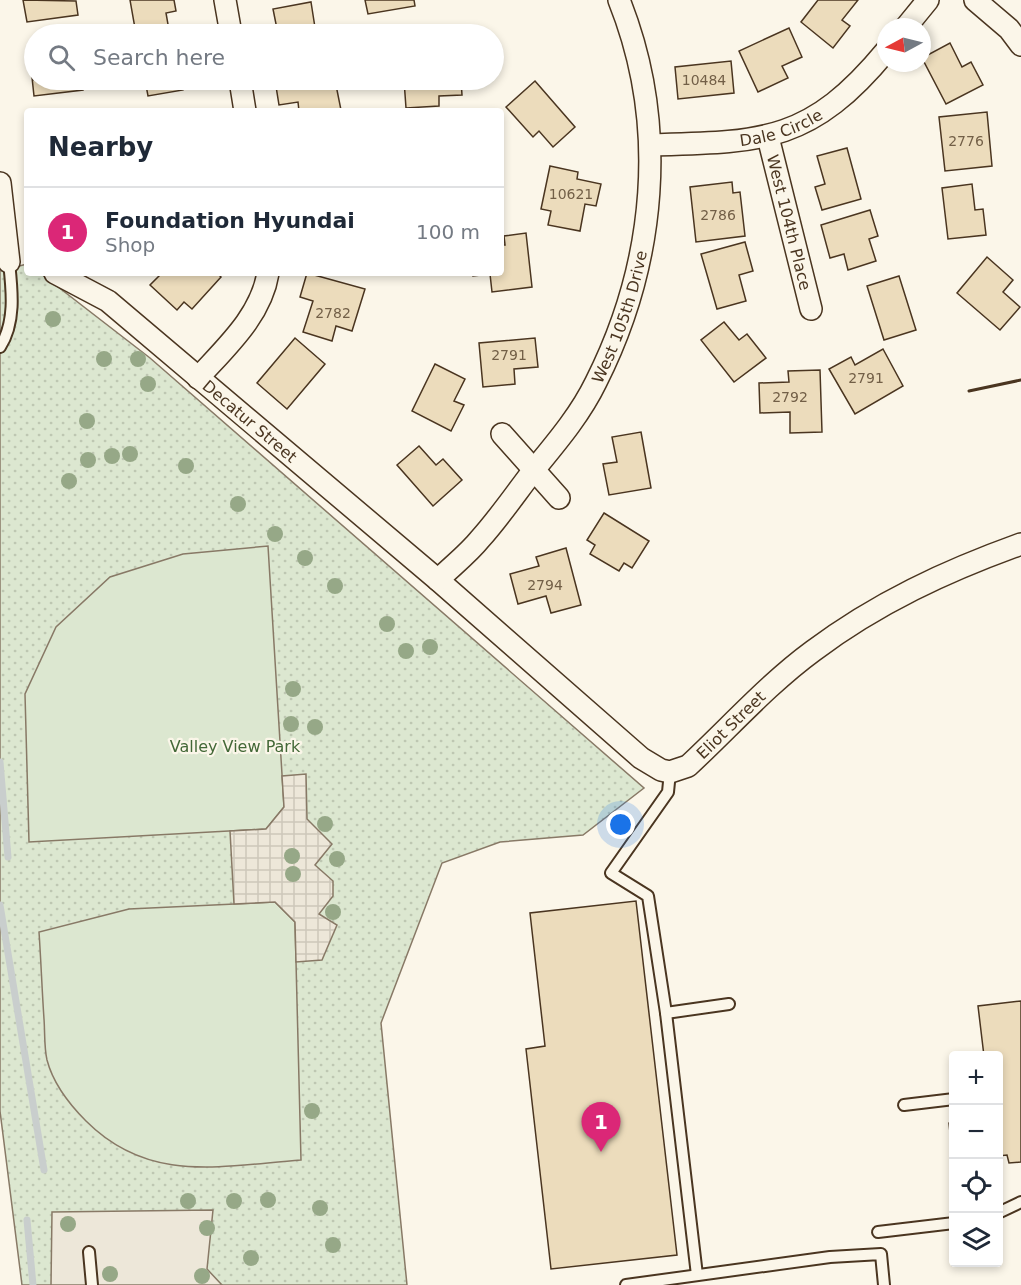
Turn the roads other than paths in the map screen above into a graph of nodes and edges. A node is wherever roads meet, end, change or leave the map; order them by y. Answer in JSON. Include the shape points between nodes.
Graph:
{"nodes":[{"id":1,"x":225,"y":0,"type":"edge"},
{"id":2,"x":619,"y":0,"type":"edge"},
{"id":3,"x":928,"y":0,"type":"edge"},
{"id":4,"x":975,"y":0,"type":"edge"},
{"id":5,"x":913,"y":18,"type":"edge"},
{"id":6,"x":229,"y":24,"type":"edge"},
{"id":7,"x":1021,"y":45,"type":"edge"},
{"id":8,"x":877,"y":61,"type":"edge"},
{"id":9,"x":242,"y":90,"type":"edge"},
{"id":10,"x":245,"y":108,"type":"edge"},
{"id":11,"x":768,"y":137,"type":"junction"},
{"id":12,"x":651,"y":145,"type":"junction"},
{"id":13,"x":0,"y":183,"type":"edge"},
{"id":14,"x":12,"y":263,"type":"edge"},
{"id":15,"x":62,"y":276,"type":"edge"},
{"id":16,"x":267,"y":276,"type":"edge"},
{"id":17,"x":811,"y":309,"type":"dead end"},
{"id":18,"x":0,"y":347,"type":"edge"},
{"id":19,"x":198,"y":378,"type":"junction"},
{"id":20,"x":502,"y":434,"type":"dead end"},
{"id":21,"x":534,"y":470,"type":"junction"},
{"id":22,"x":559,"y":498,"type":"dead end"},
{"id":23,"x":1021,"y":544,"type":"edge"},
{"id":24,"x":438,"y":580,"type":"junction"},
{"id":25,"x":670,"y":772,"type":"junction"},
{"id":26,"x":729,"y":1004,"type":"dead end"},
{"id":27,"x":666,"y":1013,"type":"junction"},
{"id":28,"x":949,"y":1100,"type":"edge"},
{"id":29,"x":904,"y":1105,"type":"dead end"},
{"id":30,"x":1021,"y":1202,"type":"edge"},
{"id":31,"x":1003,"y":1211,"type":"edge"},
{"id":32,"x":949,"y":1224,"type":"edge"},
{"id":33,"x":878,"y":1232,"type":"dead end"},
{"id":34,"x":88,"y":1252,"type":"dead end"},
{"id":35,"x":697,"y":1275,"type":"junction"},
{"id":36,"x":92,"y":1285,"type":"edge"},
{"id":37,"x":626,"y":1285,"type":"edge"},
{"id":38,"x":884,"y":1285,"type":"edge"}],
"edges":[{"from":1,"to":6,"type":"street"},
{"from":2,"to":12,"type":"street","name":"West 105th Drive","via":[[639,66]]},
{"from":3,"to":5,"type":"street"},
{"from":4,"to":7,"type":"street","via":[[1009,29]]},
{"from":8,"to":11,"type":"street","name":"Dale Circle","via":[[844,97],[795,128]]},
{"from":9,"to":10,"type":"street"},
{"from":11,"to":12,"type":"street","name":"Dale Circle","via":[[736,143]]},
{"from":11,"to":17,"type":"street","name":"West 104th Place"},
{"from":12,"to":21,"type":"street","name":"West 105th Drive","via":[[645,238],[621,324],[596,383],[562,437]]},
{"from":13,"to":14,"type":"street"},
{"from":14,"to":18,"type":"lane","via":[[10,321]]},
{"from":15,"to":19,"type":"street","name":"Decatur Street","via":[[108,300]]},
{"from":16,"to":19,"type":"street","via":[[262,297],[248,321]]},
{"from":19,"to":24,"type":"street","name":"Decatur Street"},
{"from":20,"to":21,"type":"street"},
{"from":21,"to":22,"type":"street"},
{"from":21,"to":24,"type":"street","name":"West 105th Drive","via":[[480,540]]},
{"from":23,"to":25,"type":"street","name":"Eliot Street","via":[[923,583],[870,611],[811,652],[688,766]]},
{"from":24,"to":25,"type":"street","via":[[641,758]]},
{"from":25,"to":27,"type":"lane","via":[[668,792],[611,873],[648,896]]},
{"from":26,"to":27,"type":"lane"},
{"from":27,"to":35,"type":"lane"},
{"from":28,"to":29,"type":"lane"},
{"from":30,"to":31,"type":"lane"},
{"from":32,"to":33,"type":"lane"},
{"from":34,"to":36,"type":"lane"},
{"from":35,"to":37,"type":"lane"},
{"from":35,"to":38,"type":"lane","via":[[881,1254]]}]}
